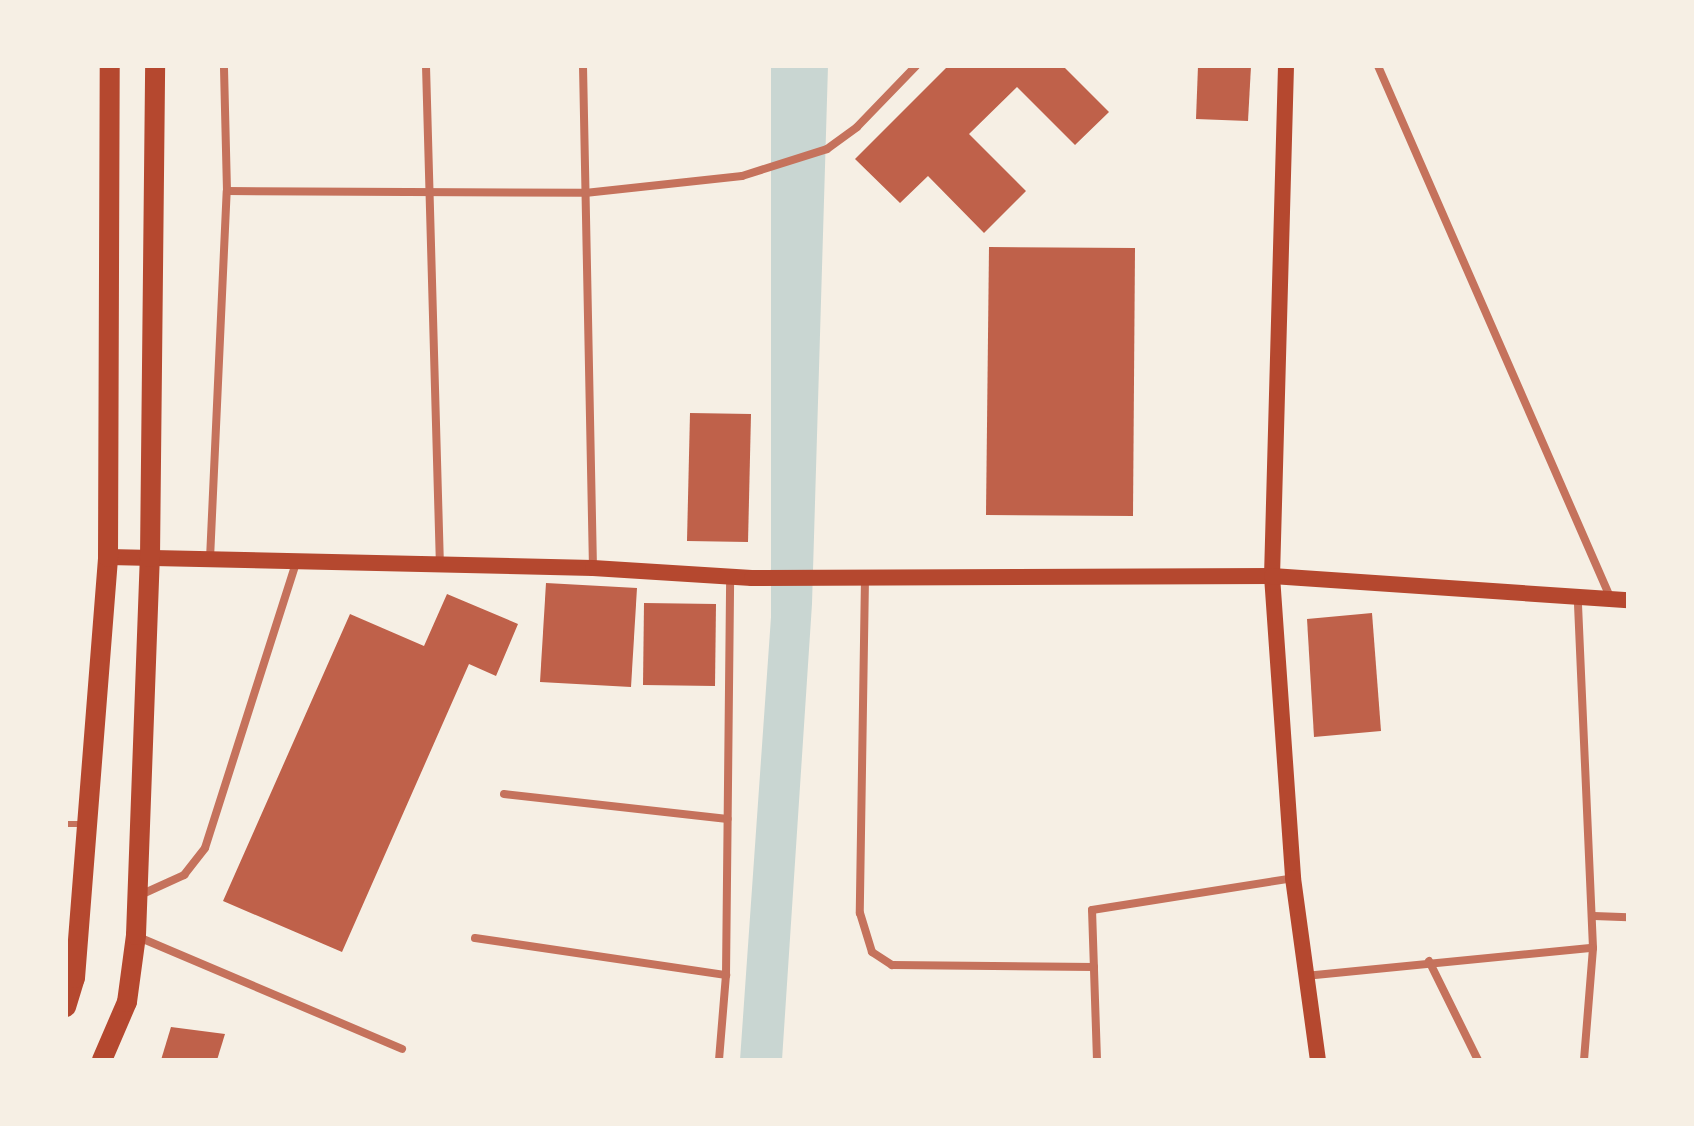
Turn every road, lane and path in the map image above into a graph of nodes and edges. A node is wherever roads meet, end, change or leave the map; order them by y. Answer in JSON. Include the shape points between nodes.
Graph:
{"nodes":[{"id":1,"x":110,"y":66,"type":"edge"},
{"id":2,"x":155,"y":66,"type":"edge"},
{"id":3,"x":224,"y":66,"type":"edge"},
{"id":4,"x":426,"y":66,"type":"edge"},
{"id":5,"x":583,"y":66,"type":"edge"},
{"id":6,"x":916,"y":66,"type":"edge"},
{"id":7,"x":1286,"y":66,"type":"edge"},
{"id":8,"x":1378,"y":66,"type":"edge"},
{"id":9,"x":227,"y":191,"type":"junction"},
{"id":10,"x":428,"y":193,"type":"junction"},
{"id":11,"x":585,"y":193,"type":"junction"},
{"id":12,"x":108,"y":557,"type":"junction"},
{"id":13,"x":150,"y":557,"type":"junction"},
{"id":14,"x":210,"y":559,"type":"junction"},
{"id":15,"x":296,"y":562,"type":"junction"},
{"id":16,"x":440,"y":567,"type":"junction"},
{"id":17,"x":593,"y":568,"type":"junction"},
{"id":18,"x":730,"y":576,"type":"junction"},
{"id":19,"x":1272,"y":576,"type":"junction"},
{"id":20,"x":866,"y":577,"type":"junction"},
{"id":21,"x":1578,"y":598,"type":"junction"},
{"id":22,"x":1620,"y":600,"type":"edge"},
{"id":23,"x":504,"y":794,"type":"dead end"},
{"id":24,"x":728,"y":819,"type":"junction"},
{"id":25,"x":66,"y":824,"type":"edge"},
{"id":26,"x":88,"y":824,"type":"junction"},
{"id":27,"x":1293,"y":878,"type":"junction"},
{"id":28,"x":134,"y":897,"type":"junction"},
{"id":29,"x":1594,"y":916,"type":"junction"},
{"id":30,"x":1628,"y":917,"type":"edge"},
{"id":31,"x":136,"y":935,"type":"junction"},
{"id":32,"x":475,"y":938,"type":"dead end"},
{"id":33,"x":1593,"y":948,"type":"junction"},
{"id":34,"x":1429,"y":961,"type":"junction"},
{"id":35,"x":1094,"y":967,"type":"junction"},
{"id":36,"x":726,"y":975,"type":"junction"},
{"id":37,"x":1304,"y":977,"type":"junction"},
{"id":38,"x":66,"y":1007,"type":"edge"},
{"id":39,"x":402,"y":1049,"type":"dead end"},
{"id":40,"x":102,"y":1060,"type":"edge"},
{"id":41,"x":719,"y":1060,"type":"edge"},
{"id":42,"x":1097,"y":1060,"type":"edge"},
{"id":43,"x":1318,"y":1060,"type":"edge"},
{"id":44,"x":1478,"y":1060,"type":"edge"},
{"id":45,"x":1584,"y":1060,"type":"edge"}],
"edges":[{"from":1,"to":12,"type":"main road"},
{"from":2,"to":13,"type":"main road"},
{"from":3,"to":9,"type":"street"},
{"from":4,"to":10,"type":"street"},
{"from":5,"to":11,"type":"street"},
{"from":6,"to":11,"type":"street","via":[[857,127],[827,149],[742,176]]},
{"from":7,"to":19,"type":"main road"},
{"from":8,"to":22,"type":"street"},
{"from":9,"to":10,"type":"street"},
{"from":9,"to":14,"type":"street"},
{"from":10,"to":11,"type":"street"},
{"from":10,"to":16,"type":"street"},
{"from":11,"to":17,"type":"street"},
{"from":12,"to":13,"type":"main road"},
{"from":12,"to":26,"type":"main road"},
{"from":13,"to":14,"type":"main road"},
{"from":13,"to":28,"type":"main road"},
{"from":14,"to":15,"type":"main road"},
{"from":15,"to":16,"type":"main road"},
{"from":15,"to":28,"type":"street","via":[[205,848],[184,875]]},
{"from":16,"to":17,"type":"main road"},
{"from":17,"to":18,"type":"main road"},
{"from":18,"to":20,"type":"main road"},
{"from":18,"to":24,"type":"street"},
{"from":19,"to":20,"type":"main road"},
{"from":19,"to":21,"type":"main road"},
{"from":19,"to":27,"type":"main road"},
{"from":20,"to":35,"type":"street","via":[[860,913],[872,952],[892,965]]},
{"from":21,"to":22,"type":"main road"},
{"from":21,"to":29,"type":"street"},
{"from":23,"to":24,"type":"street"},
{"from":24,"to":36,"type":"street"},
{"from":25,"to":26,"type":"lane"},
{"from":26,"to":38,"type":"main road","via":[[75,978]]},
{"from":27,"to":35,"type":"street","via":[[1092,910]]},
{"from":27,"to":37,"type":"main road"},
{"from":28,"to":31,"type":"main road"},
{"from":29,"to":30,"type":"street"},
{"from":29,"to":33,"type":"street"},
{"from":31,"to":39,"type":"street"},
{"from":31,"to":40,"type":"main road","via":[[127,1002]]},
{"from":32,"to":36,"type":"street"},
{"from":33,"to":34,"type":"street"},
{"from":33,"to":45,"type":"street"},
{"from":34,"to":37,"type":"street"},
{"from":34,"to":44,"type":"street"},
{"from":35,"to":42,"type":"street"},
{"from":36,"to":41,"type":"street"},
{"from":37,"to":43,"type":"main road"}]}
